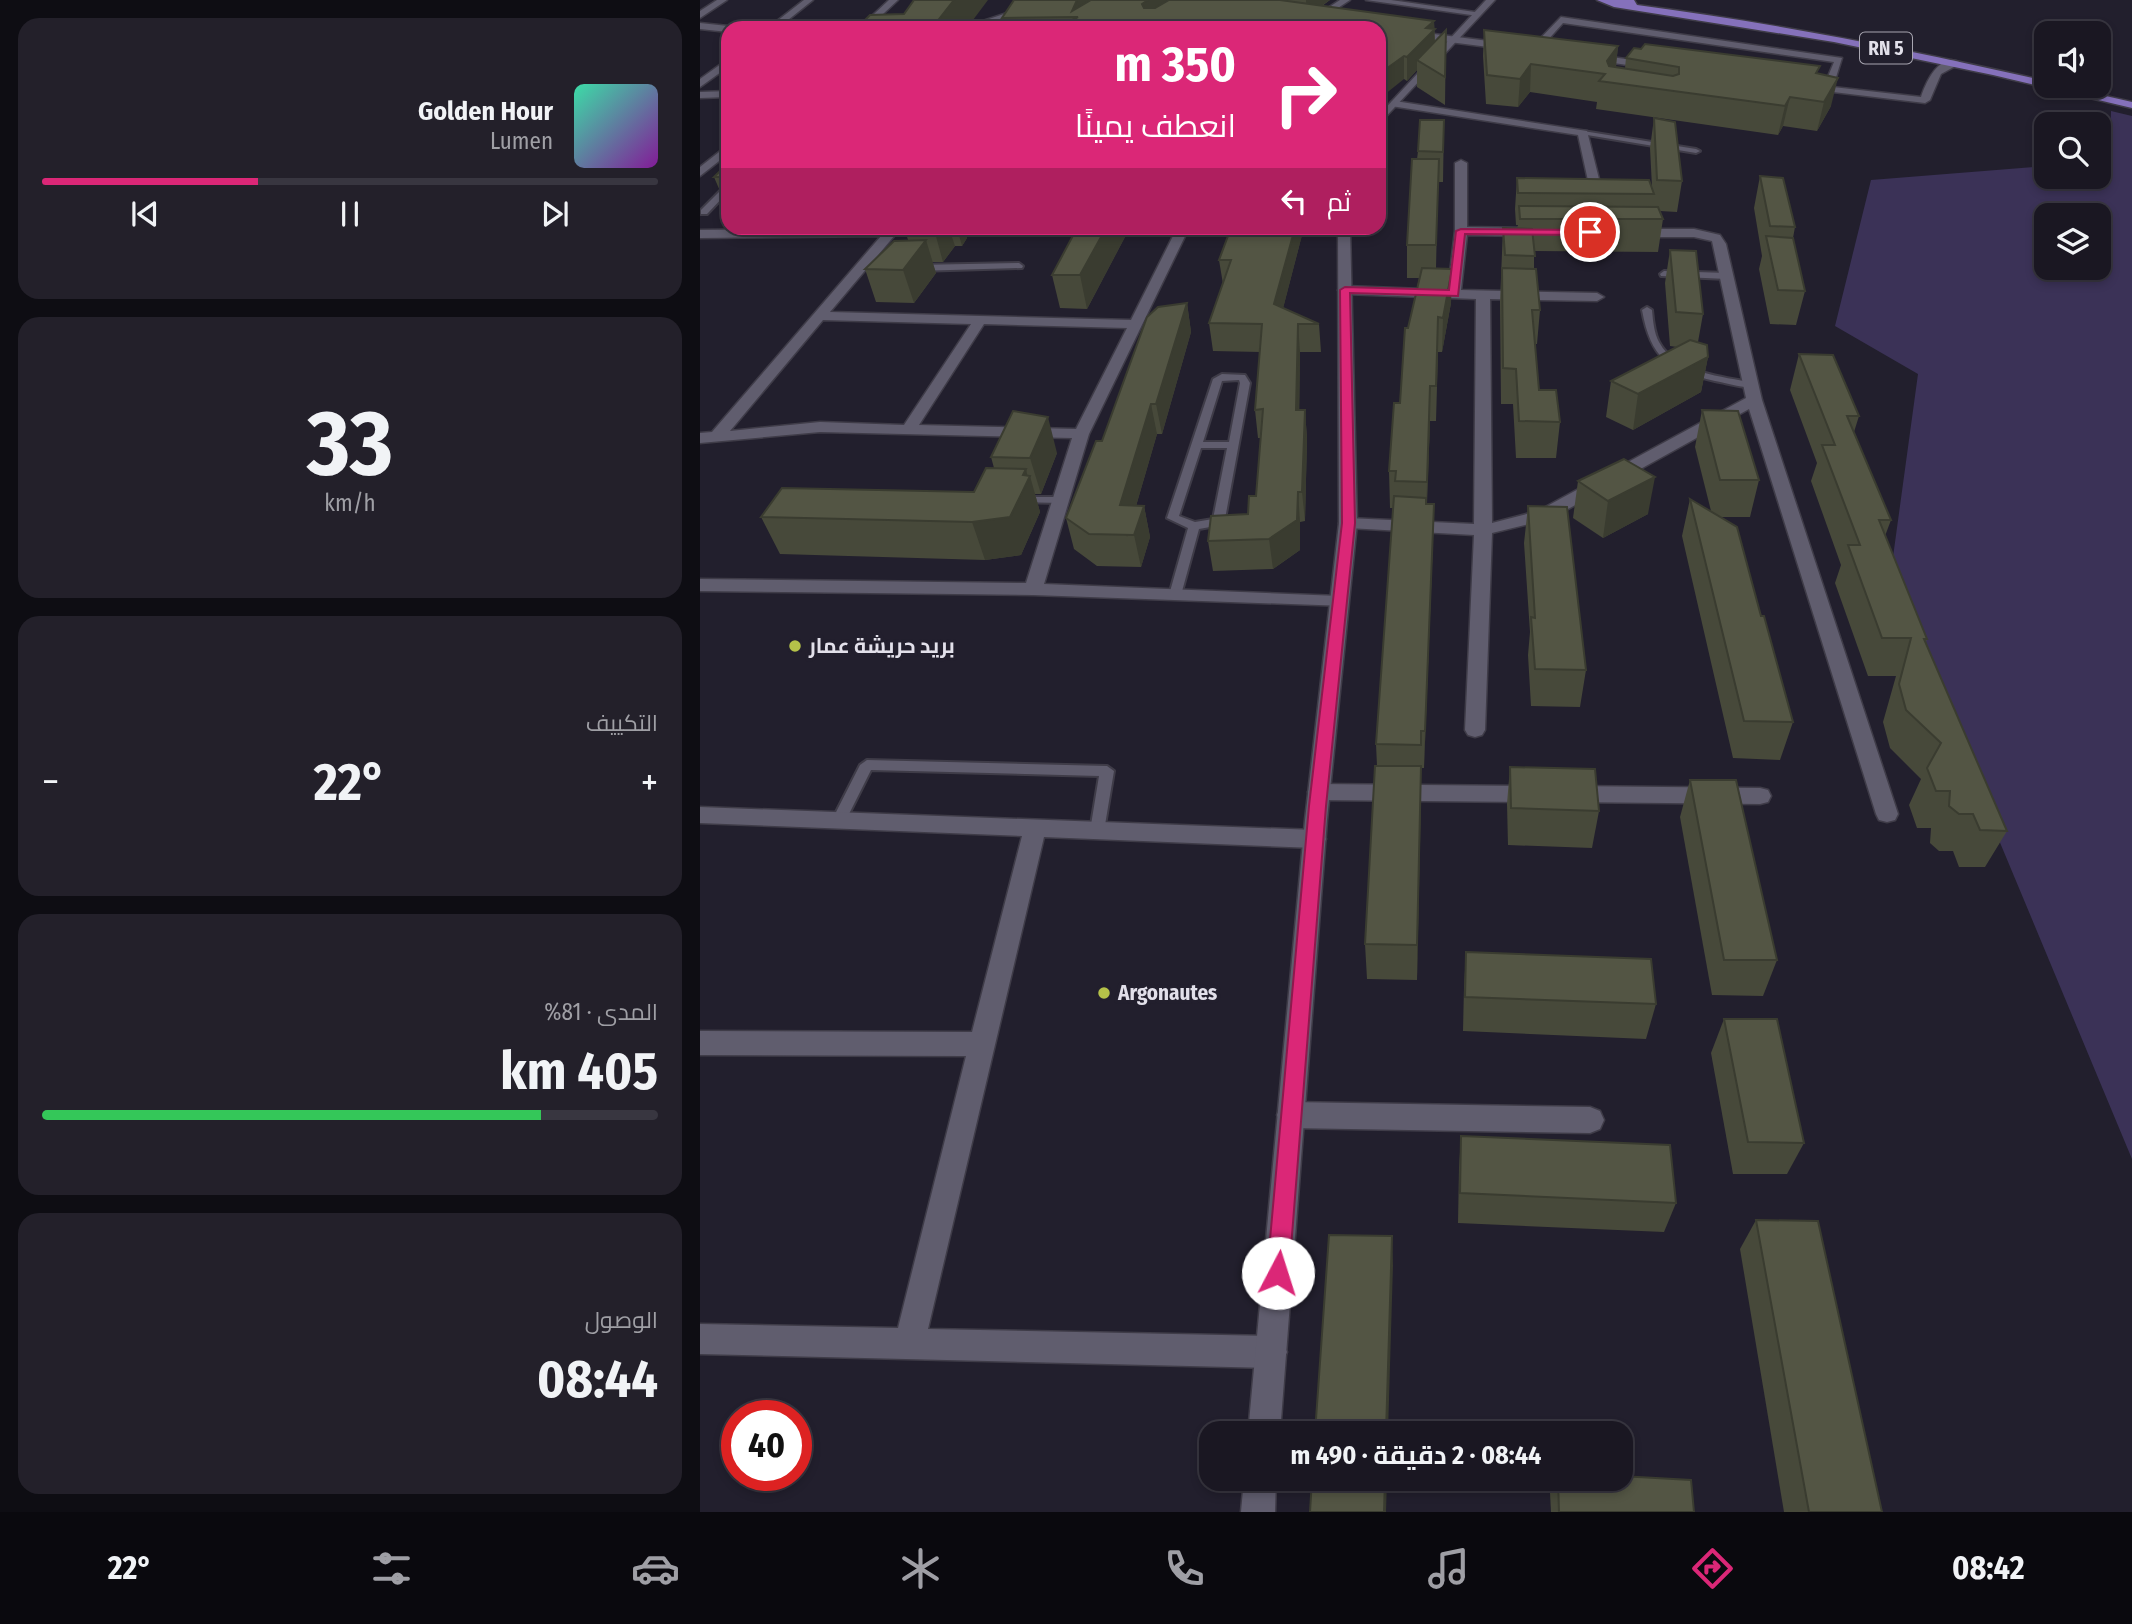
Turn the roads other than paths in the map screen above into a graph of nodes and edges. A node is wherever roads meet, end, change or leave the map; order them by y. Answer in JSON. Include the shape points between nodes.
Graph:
{"nodes":[{"id":1,"x":723,"y":0,"type":"edge"},
{"id":2,"x":809,"y":0,"type":"edge"},
{"id":3,"x":894,"y":0,"type":"edge"},
{"id":4,"x":1051,"y":0,"type":"edge"},
{"id":5,"x":1346,"y":0,"type":"edge"},
{"id":6,"x":1370,"y":0,"type":"edge"},
{"id":7,"x":1491,"y":0,"type":"edge"},
{"id":8,"x":1638,"y":0,"type":"edge"},
{"id":9,"x":1646,"y":0,"type":"edge"},
{"id":10,"x":1654,"y":0,"type":"edge"},
{"id":11,"x":1600,"y":1,"type":"edge"},
{"id":12,"x":1620,"y":5,"type":"junction"},
{"id":13,"x":1669,"y":5,"type":"junction"},
{"id":14,"x":985,"y":12,"type":"dead end"},
{"id":15,"x":1478,"y":13,"type":"junction"},
{"id":16,"x":700,"y":15,"type":"edge"},
{"id":17,"x":1726,"y":18,"type":"junction"},
{"id":18,"x":1300,"y":20,"type":"edge"},
{"id":19,"x":781,"y":21,"type":"edge"},
{"id":20,"x":871,"y":21,"type":"edge"},
{"id":21,"x":980,"y":21,"type":"edge"},
{"id":22,"x":994,"y":21,"type":"edge"},
{"id":23,"x":1311,"y":21,"type":"joint"},
{"id":24,"x":700,"y":26,"type":"edge"},
{"id":25,"x":721,"y":28,"type":"edge"},
{"id":26,"x":1386,"y":31,"type":"edge"},
{"id":27,"x":1453,"y":39,"type":"junction"},
{"id":28,"x":1534,"y":50,"type":"junction"},
{"id":29,"x":1546,"y":51,"type":"edge"},
{"id":30,"x":1583,"y":56,"type":"edge"},
{"id":31,"x":1632,"y":63,"type":"junction"},
{"id":32,"x":1956,"y":63,"type":"junction"},
{"id":33,"x":721,"y":68,"type":"edge"},
{"id":34,"x":1672,"y":68,"type":"edge"},
{"id":35,"x":1625,"y":72,"type":"edge"},
{"id":36,"x":2034,"y":81,"type":"edge"},
{"id":37,"x":700,"y":84,"type":"edge"},
{"id":38,"x":1806,"y":86,"type":"edge"},
{"id":39,"x":1827,"y":89,"type":"junction"},
{"id":40,"x":721,"y":94,"type":"edge"},
{"id":41,"x":700,"y":95,"type":"edge"},
{"id":42,"x":2102,"y":98,"type":"edge"},
{"id":43,"x":1395,"y":104,"type":"junction"},
{"id":44,"x":2132,"y":105,"type":"edge"},
{"id":45,"x":1386,"y":114,"type":"edge"},
{"id":46,"x":1583,"y":133,"type":"junction"},
{"id":47,"x":1696,"y":151,"type":"dead end"},
{"id":48,"x":721,"y":154,"type":"edge"},
{"id":49,"x":1461,"y":163,"type":"dead end"},
{"id":50,"x":700,"y":173,"type":"edge"},
{"id":51,"x":721,"y":195,"type":"edge"},
{"id":52,"x":1598,"y":199,"type":"edge"},
{"id":53,"x":704,"y":212,"type":"dead end"},
{"id":54,"x":1461,"y":231,"type":"junction"},
{"id":55,"x":1543,"y":232,"type":"edge"},
{"id":56,"x":1625,"y":233,"type":"edge"},
{"id":57,"x":700,"y":234,"type":"edge"},
{"id":58,"x":721,"y":234,"type":"edge"},
{"id":59,"x":895,"y":235,"type":"edge"},
{"id":60,"x":1180,"y":235,"type":"edge"},
{"id":61,"x":1345,"y":235,"type":"edge"},
{"id":62,"x":1019,"y":266,"type":"dead end"},
{"id":63,"x":913,"y":268,"type":"edge"},
{"id":64,"x":1664,"y":274,"type":"dead end"},
{"id":65,"x":1727,"y":276,"type":"junction"},
{"id":66,"x":1345,"y":290,"type":"junction"},
{"id":67,"x":1454,"y":293,"type":"junction"},
{"id":68,"x":1483,"y":295,"type":"junction"},
{"id":69,"x":1597,"y":297,"type":"dead end"},
{"id":70,"x":1647,"y":310,"type":"dead end"},
{"id":71,"x":820,"y":316,"type":"junction"},
{"id":72,"x":980,"y":320,"type":"junction"},
{"id":73,"x":1135,"y":324,"type":"junction"},
{"id":74,"x":1752,"y":393,"type":"junction"},
{"id":75,"x":908,"y":429,"type":"junction"},
{"id":76,"x":1081,"y":434,"type":"junction"},
{"id":77,"x":708,"y":437,"type":"edge"},
{"id":78,"x":1196,"y":445,"type":"junction"},
{"id":79,"x":1233,"y":445,"type":"junction"},
{"id":80,"x":1005,"y":500,"type":"edge"},
{"id":81,"x":1060,"y":500,"type":"junction"},
{"id":82,"x":1348,"y":523,"type":"junction"},
{"id":83,"x":1194,"y":527,"type":"junction"},
{"id":84,"x":1483,"y":530,"type":"junction"},
{"id":85,"x":700,"y":585,"type":"edge"},
{"id":86,"x":1033,"y":589,"type":"junction"},
{"id":87,"x":1175,"y":595,"type":"junction"},
{"id":88,"x":1339,"y":602,"type":"junction"},
{"id":89,"x":1475,"y":730,"type":"dead end"},
{"id":90,"x":1319,"y":792,"type":"junction"},
{"id":91,"x":1760,"y":796,"type":"dead end"},
{"id":92,"x":1887,"y":814,"type":"dead end"},
{"id":93,"x":700,"y":815,"type":"edge"},
{"id":94,"x":839,"y":820,"type":"junction"},
{"id":95,"x":1035,"y":828,"type":"junction"},
{"id":96,"x":1097,"y":831,"type":"junction"},
{"id":97,"x":1315,"y":839,"type":"junction"},
{"id":98,"x":700,"y":1043,"type":"edge"},
{"id":99,"x":982,"y":1044,"type":"junction"},
{"id":100,"x":1292,"y":1115,"type":"junction"},
{"id":101,"x":1590,"y":1120,"type":"dead end"},
{"id":102,"x":700,"y":1339,"type":"edge"},
{"id":103,"x":909,"y":1344,"type":"junction"},
{"id":104,"x":1271,"y":1352,"type":"junction"},
{"id":105,"x":1265,"y":1421,"type":"edge"},
{"id":106,"x":1260,"y":1491,"type":"edge"},
{"id":107,"x":1258,"y":1512,"type":"edge"}],
"edges":[{"from":1,"to":16,"type":"street"},
{"from":2,"to":19,"type":"street"},
{"from":3,"to":20,"type":"street"},
{"from":4,"to":22,"type":"street"},
{"from":5,"to":23,"type":"street"},
{"from":6,"to":15,"type":"street"},
{"from":7,"to":15,"type":"street"},
{"from":8,"to":12,"type":"main road"},
{"from":9,"to":13,"type":"main road","number":"RN 5"},
{"from":10,"to":13,"type":"main road"},
{"from":11,"to":12,"type":"main road"},
{"from":12,"to":17,"type":"main road","number":"RN 5"},
{"from":13,"to":17,"type":"main road","number":"RN 5"},
{"from":14,"to":21,"type":"street"},
{"from":15,"to":27,"type":"street"},
{"from":17,"to":32,"type":"main road","number":"RN 5"},
{"from":18,"to":23,"type":"street"},
{"from":24,"to":25,"type":"street"},
{"from":26,"to":27,"type":"street"},
{"from":27,"to":28,"type":"street"},
{"from":27,"to":43,"type":"street"},
{"from":28,"to":29,"type":"street"},
{"from":28,"to":39,"type":"street","via":[[1560,20],[1839,60]]},
{"from":30,"to":31,"type":"street"},
{"from":31,"to":34,"type":"street"},
{"from":31,"to":35,"type":"street"},
{"from":32,"to":36,"type":"main road","number":"RN 5"},
{"from":32,"to":39,"type":"street","via":[[1934,73],[1925,100]]},
{"from":33,"to":37,"type":"street"},
{"from":38,"to":39,"type":"street"},
{"from":40,"to":41,"type":"street"},
{"from":42,"to":44,"type":"main road"},
{"from":43,"to":45,"type":"street"},
{"from":43,"to":46,"type":"street"},
{"from":46,"to":47,"type":"lane"},
{"from":46,"to":52,"type":"street"},
{"from":48,"to":50,"type":"street"},
{"from":49,"to":54,"type":"street"},
{"from":51,"to":53,"type":"lane"},
{"from":54,"to":55,"type":"street"},
{"from":54,"to":67,"type":"street"},
{"from":56,"to":65,"type":"street","via":[[1716,238]]},
{"from":57,"to":58,"type":"street"},
{"from":59,"to":71,"type":"street"},
{"from":60,"to":73,"type":"street"},
{"from":61,"to":66,"type":"street"},
{"from":62,"to":63,"type":"lane"},
{"from":64,"to":65,"type":"lane"},
{"from":65,"to":74,"type":"street"},
{"from":66,"to":67,"type":"street"},
{"from":66,"to":82,"type":"street"},
{"from":67,"to":68,"type":"street"},
{"from":68,"to":69,"type":"street"},
{"from":68,"to":84,"type":"street"},
{"from":70,"to":74,"type":"lane","via":[[1655,343],[1672,362]]},
{"from":71,"to":72,"type":"street"},
{"from":71,"to":77,"type":"street"},
{"from":72,"to":73,"type":"street"},
{"from":72,"to":75,"type":"street"},
{"from":73,"to":76,"type":"street"},
{"from":74,"to":84,"type":"street","via":[[1544,515]]},
{"from":74,"to":92,"type":"street"},
{"from":75,"to":76,"type":"street"},
{"from":75,"to":77,"type":"street","via":[[820,427]]},
{"from":76,"to":81,"type":"street"},
{"from":78,"to":79,"type":"lane"},
{"from":78,"to":79,"type":"lane","via":[[1218,379],[1242,377],[1245,383]]},
{"from":78,"to":83,"type":"lane","via":[[1172,518]]},
{"from":79,"to":83,"type":"lane","via":[[1219,519]]},
{"from":80,"to":81,"type":"lane"},
{"from":81,"to":86,"type":"street"},
{"from":82,"to":84,"type":"street"},
{"from":82,"to":88,"type":"street"},
{"from":83,"to":87,"type":"lane"},
{"from":84,"to":89,"type":"street"},
{"from":85,"to":86,"type":"street"},
{"from":86,"to":87,"type":"street"},
{"from":87,"to":88,"type":"street"},
{"from":88,"to":90,"type":"street"},
{"from":90,"to":91,"type":"street"},
{"from":90,"to":97,"type":"street"},
{"from":93,"to":94,"type":"street"},
{"from":94,"to":95,"type":"street"},
{"from":94,"to":96,"type":"lane","via":[[867,765],[1107,771]]},
{"from":95,"to":96,"type":"street"},
{"from":95,"to":99,"type":"street"},
{"from":96,"to":97,"type":"street"},
{"from":97,"to":100,"type":"street"},
{"from":98,"to":99,"type":"street"},
{"from":99,"to":103,"type":"street"},
{"from":100,"to":101,"type":"street"},
{"from":100,"to":104,"type":"street"},
{"from":102,"to":103,"type":"street"},
{"from":103,"to":104,"type":"street"},
{"from":104,"to":105,"type":"street"},
{"from":106,"to":107,"type":"street"}]}
